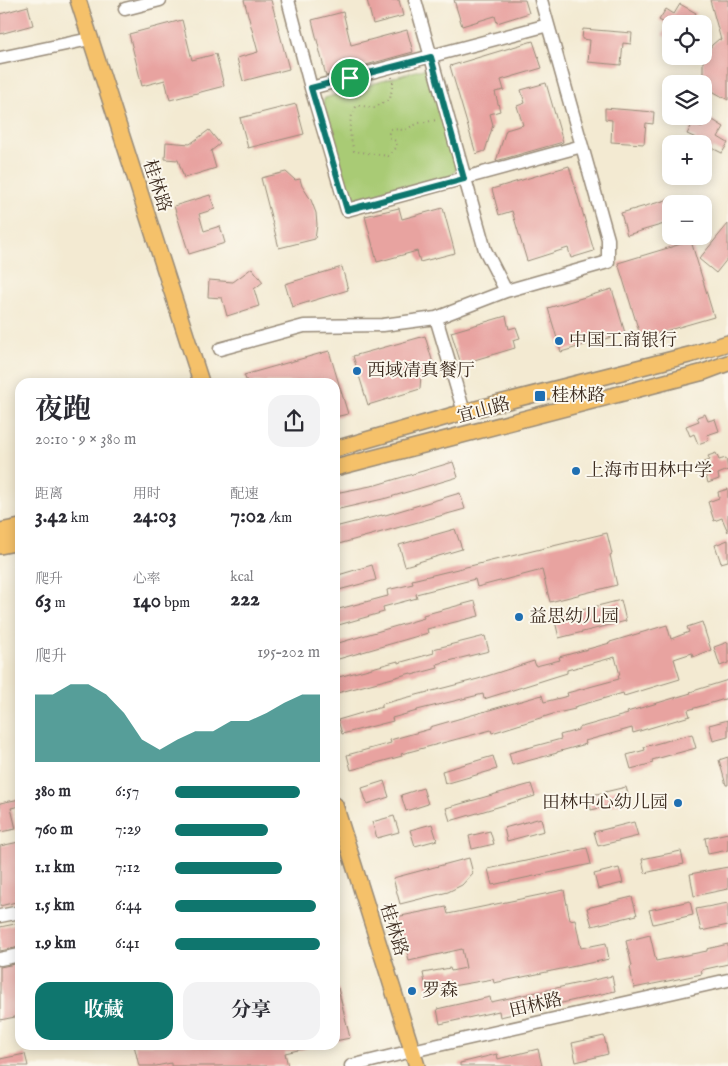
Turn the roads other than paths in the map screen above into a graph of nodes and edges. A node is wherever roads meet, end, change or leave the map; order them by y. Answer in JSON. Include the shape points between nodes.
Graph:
{"nodes":[{"id":1,"x":78,"y":0,"type":"edge"},
{"id":2,"x":160,"y":0,"type":"edge"},
{"id":3,"x":288,"y":0,"type":"edge"},
{"id":4,"x":414,"y":0,"type":"edge"},
{"id":5,"x":541,"y":0,"type":"edge"},
{"id":6,"x":125,"y":9,"type":"dead end"},
{"id":7,"x":548,"y":25,"type":"junction"},
{"id":8,"x":90,"y":39,"type":"junction"},
{"id":9,"x":431,"y":57,"type":"junction"},
{"id":10,"x":0,"y":58,"type":"edge"},
{"id":11,"x":311,"y":88,"type":"junction"},
{"id":12,"x":582,"y":146,"type":"junction"},
{"id":13,"x":464,"y":179,"type":"junction"},
{"id":14,"x":506,"y":292,"type":"junction"},
{"id":15,"x":436,"y":318,"type":"junction"},
{"id":16,"x":728,"y":343,"type":"edge"},
{"id":17,"x":220,"y":350,"type":"dead end"},
{"id":18,"x":728,"y":363,"type":"edge"},
{"id":19,"x":200,"y":378,"type":"edge"},
{"id":20,"x":464,"y":412,"type":"junction"},
{"id":21,"x":340,"y":448,"type":"edge"},
{"id":22,"x":340,"y":467,"type":"edge"},
{"id":23,"x":15,"y":528,"type":"edge"},
{"id":24,"x":0,"y":531,"type":"edge"},
{"id":25,"x":15,"y":543,"type":"edge"},
{"id":26,"x":0,"y":546,"type":"edge"},
{"id":27,"x":340,"y":821,"type":"edge"},
{"id":28,"x":15,"y":913,"type":"edge"},
{"id":29,"x":0,"y":916,"type":"edge"},
{"id":30,"x":15,"y":956,"type":"edge"},
{"id":31,"x":0,"y":959,"type":"edge"},
{"id":32,"x":728,"y":980,"type":"edge"},
{"id":33,"x":412,"y":1051,"type":"junction"},
{"id":34,"x":351,"y":1066,"type":"edge"},
{"id":35,"x":417,"y":1066,"type":"edge"}],
"edges":[{"from":1,"to":8,"type":"main road","name":"桂林路"},
{"from":2,"to":6,"type":"street"},
{"from":3,"to":11,"type":"street"},
{"from":4,"to":9,"type":"street"},
{"from":5,"to":7,"type":"street"},
{"from":7,"to":9,"type":"street"},
{"from":7,"to":12,"type":"street"},
{"from":8,"to":10,"type":"street"},
{"from":8,"to":19,"type":"main road","name":"桂林路"},
{"from":9,"to":11,"type":"street"},
{"from":9,"to":13,"type":"street"},
{"from":11,"to":13,"type":"street","via":[[347,210]]},
{"from":12,"to":13,"type":"street"},
{"from":12,"to":14,"type":"street","via":[[608,239],[608,262]]},
{"from":13,"to":14,"type":"street","via":[[485,250]]},
{"from":14,"to":15,"type":"street"},
{"from":15,"to":17,"type":"street","via":[[383,325],[304,326]]},
{"from":15,"to":20,"type":"street"},
{"from":16,"to":20,"type":"main road","name":"宜山路"},
{"from":18,"to":22,"type":"main road","name":"宜山路"},
{"from":20,"to":21,"type":"main road","name":"宜山路"},
{"from":23,"to":24,"type":"main road"},
{"from":25,"to":26,"type":"main road"},
{"from":27,"to":33,"type":"main road","name":"桂林路"},
{"from":28,"to":29,"type":"street"},
{"from":30,"to":31,"type":"street"},
{"from":32,"to":33,"type":"street","name":"田林路"},
{"from":33,"to":34,"type":"street","name":"田林路"},
{"from":33,"to":35,"type":"main road","name":"桂林路"}]}
